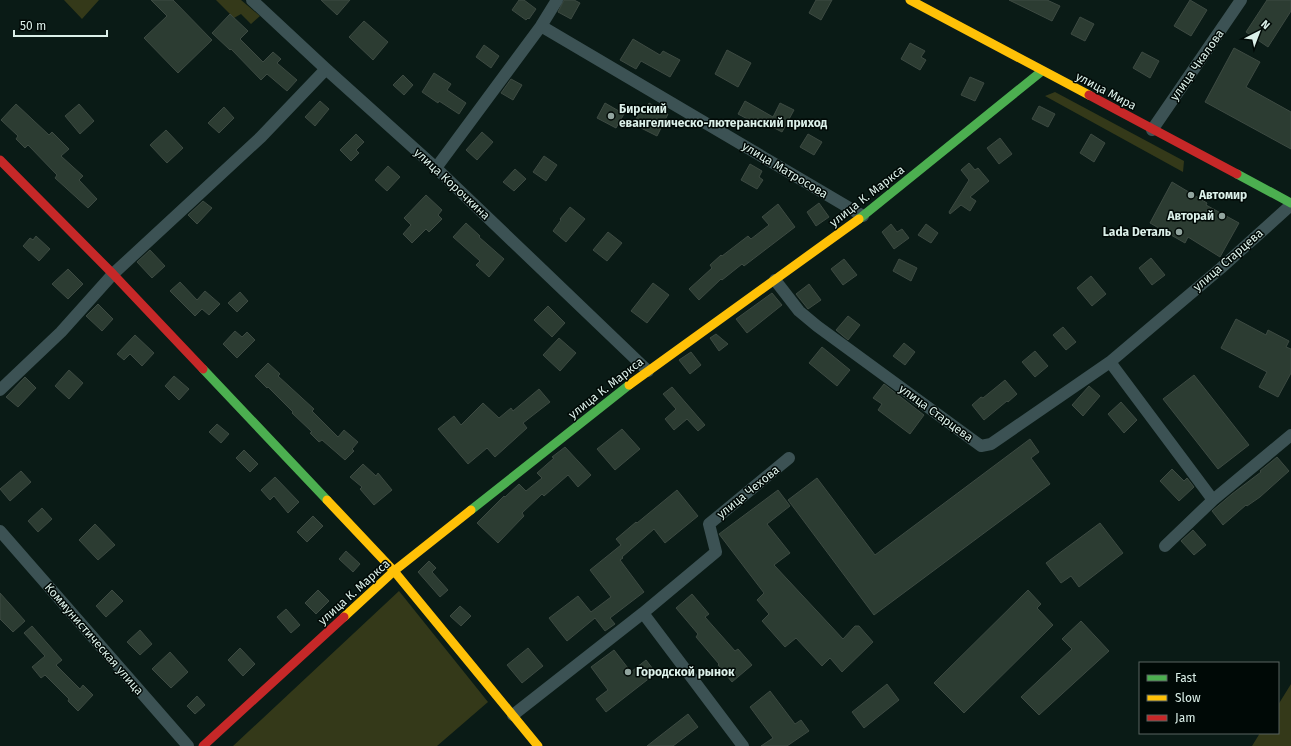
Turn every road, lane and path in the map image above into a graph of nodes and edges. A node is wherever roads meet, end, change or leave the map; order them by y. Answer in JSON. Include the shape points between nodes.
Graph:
{"nodes":[{"id":1,"x":252,"y":0,"type":"edge"},
{"id":2,"x":557,"y":0,"type":"edge"},
{"id":3,"x":910,"y":0,"type":"edge"},
{"id":4,"x":1241,"y":0,"type":"edge"},
{"id":5,"x":541,"y":26,"type":"junction"},
{"id":6,"x":326,"y":69,"type":"junction"},
{"id":7,"x":1042,"y":71,"type":"junction"},
{"id":8,"x":1152,"y":130,"type":"junction"},
{"id":9,"x":0,"y":160,"type":"edge"},
{"id":10,"x":436,"y":168,"type":"junction"},
{"id":11,"x":1291,"y":204,"type":"edge"},
{"id":12,"x":863,"y":216,"type":"junction"},
{"id":13,"x":113,"y":274,"type":"junction"},
{"id":14,"x":775,"y":280,"type":"junction"},
{"id":15,"x":1110,"y":362,"type":"junction"},
{"id":16,"x":648,"y":371,"type":"junction"},
{"id":17,"x":0,"y":390,"type":"edge"},
{"id":18,"x":1291,"y":435,"type":"edge"},
{"id":19,"x":789,"y":458,"type":"dead end"},
{"id":20,"x":1213,"y":500,"type":"junction"},
{"id":21,"x":0,"y":531,"type":"edge"},
{"id":22,"x":1165,"y":546,"type":"dead end"},
{"id":23,"x":394,"y":571,"type":"junction"},
{"id":24,"x":643,"y":613,"type":"junction"},
{"id":25,"x":513,"y":715,"type":"junction"},
{"id":26,"x":188,"y":746,"type":"edge"},
{"id":27,"x":203,"y":746,"type":"edge"},
{"id":28,"x":538,"y":746,"type":"edge"},
{"id":29,"x":743,"y":746,"type":"edge"}],
"edges":[{"from":1,"to":6,"type":"street","name":"улица Корочкина"},
{"from":2,"to":5,"type":"street"},
{"from":3,"to":7,"type":"main road","name":"улица Мира"},
{"from":4,"to":8,"type":"street","name":"улица Чкалова"},
{"from":5,"to":10,"type":"street"},
{"from":5,"to":12,"type":"street","name":"улица Матросова"},
{"from":6,"to":10,"type":"street","name":"улица Корочкина"},
{"from":6,"to":13,"type":"street","via":[[261,137]]},
{"from":7,"to":8,"type":"main road","name":"улица Мира"},
{"from":7,"to":12,"type":"main road","name":"улица К. Маркса"},
{"from":8,"to":11,"type":"main road","name":"улица Мира"},
{"from":9,"to":13,"type":"main road"},
{"from":10,"to":16,"type":"street","name":"улица Корочкина"},
{"from":11,"to":15,"type":"street","name":"улица Старцева","via":[[1221,268]]},
{"from":12,"to":14,"type":"main road","name":"улица К. Маркса"},
{"from":13,"to":17,"type":"street","via":[[61,332]]},
{"from":13,"to":23,"type":"main road"},
{"from":14,"to":15,"type":"street","name":"улица Старцева","via":[[799,311],[817,326],[981,446],[991,444]]},
{"from":14,"to":16,"type":"main road","name":"улица К. Маркса"},
{"from":15,"to":20,"type":"street"},
{"from":16,"to":23,"type":"main road","name":"улица К. Маркса"},
{"from":18,"to":20,"type":"street"},
{"from":19,"to":24,"type":"street","name":"улица Чехова","via":[[709,524],[716,552]]},
{"from":20,"to":22,"type":"street"},
{"from":21,"to":26,"type":"street","name":"Коммунистическая улица"},
{"from":23,"to":25,"type":"main road"},
{"from":23,"to":27,"type":"main road","name":"улица К. Маркса"},
{"from":24,"to":25,"type":"street","name":"улица Чехова"},
{"from":24,"to":29,"type":"street"},
{"from":25,"to":28,"type":"main road"}]}
